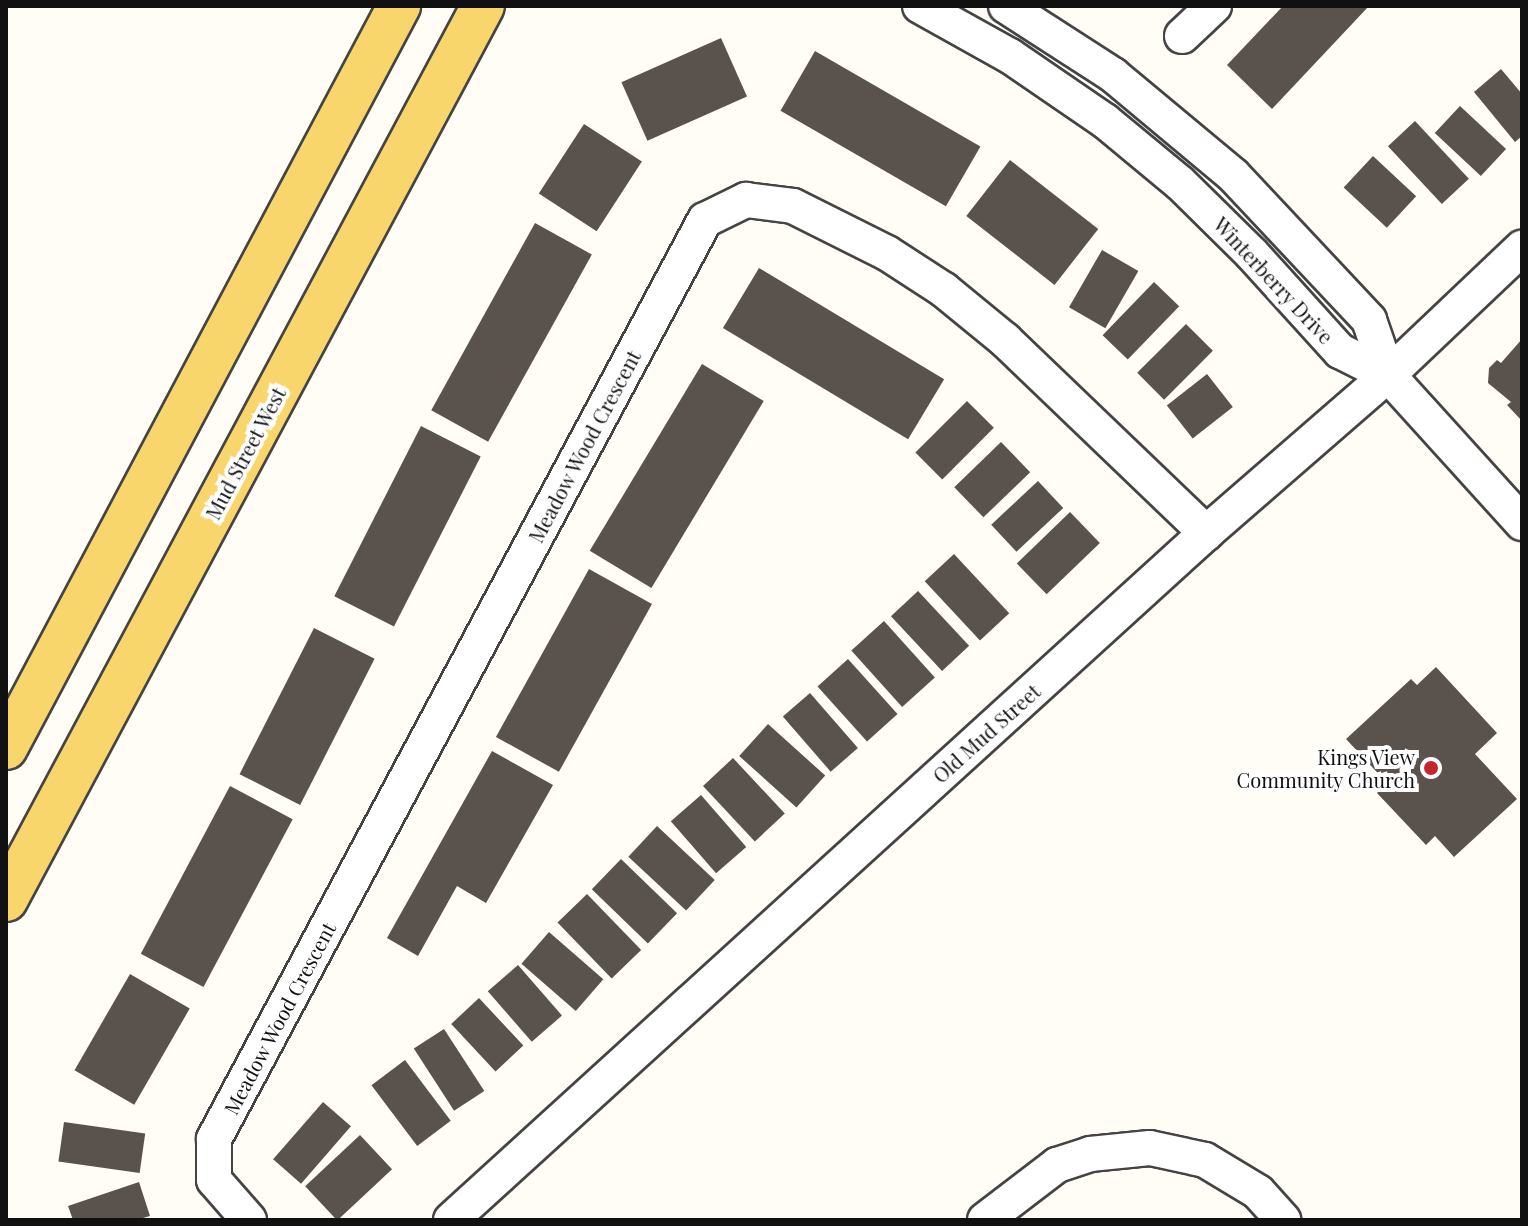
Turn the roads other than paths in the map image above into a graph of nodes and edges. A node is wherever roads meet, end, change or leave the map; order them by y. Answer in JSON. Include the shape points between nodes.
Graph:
{"nodes":[{"id":1,"x":399,"y":6,"type":"edge"},
{"id":2,"x":483,"y":6,"type":"edge"},
{"id":3,"x":920,"y":6,"type":"edge"},
{"id":4,"x":1006,"y":6,"type":"edge"},
{"id":5,"x":1214,"y":6,"type":"edge"},
{"id":6,"x":1182,"y":36,"type":"dead end"},
{"id":7,"x":1522,"y":248,"type":"edge"},
{"id":8,"x":1388,"y":375,"type":"junction"},
{"id":9,"x":1522,"y":523,"type":"edge"},
{"id":10,"x":1206,"y":533,"type":"junction"},
{"id":11,"x":6,"y":748,"type":"edge"},
{"id":12,"x":6,"y":900,"type":"edge"},
{"id":13,"x":249,"y":1220,"type":"edge"},
{"id":14,"x":451,"y":1220,"type":"edge"},
{"id":15,"x":985,"y":1220,"type":"edge"},
{"id":16,"x":1283,"y":1220,"type":"edge"}],
"edges":[{"from":1,"to":11,"type":"main road"},
{"from":2,"to":12,"type":"main road","name":"Mud Street West"},
{"from":3,"to":8,"type":"street","name":"Winterberry Drive","via":[[1010,56],[1105,121],[1180,183],[1340,351]]},
{"from":4,"to":8,"type":"street","name":"Winterberry Drive","via":[[1113,75],[1233,175],[1369,320]]},
{"from":5,"to":6,"type":"street"},
{"from":7,"to":8,"type":"street","name":"Old Mud Street"},
{"from":8,"to":9,"type":"street"},
{"from":8,"to":10,"type":"street","name":"Old Mud Street"},
{"from":10,"to":13,"type":"street","name":"Meadow Wood Crescent","via":[[1005,340],[944,290],[887,253],[793,206],[746,200],[705,220],[214,1139],[214,1180]]},
{"from":10,"to":14,"type":"street","name":"Old Mud Street"},
{"from":15,"to":16,"type":"street","via":[[1057,1165],[1090,1154],[1150,1148],[1205,1160],[1258,1192]]}]}
